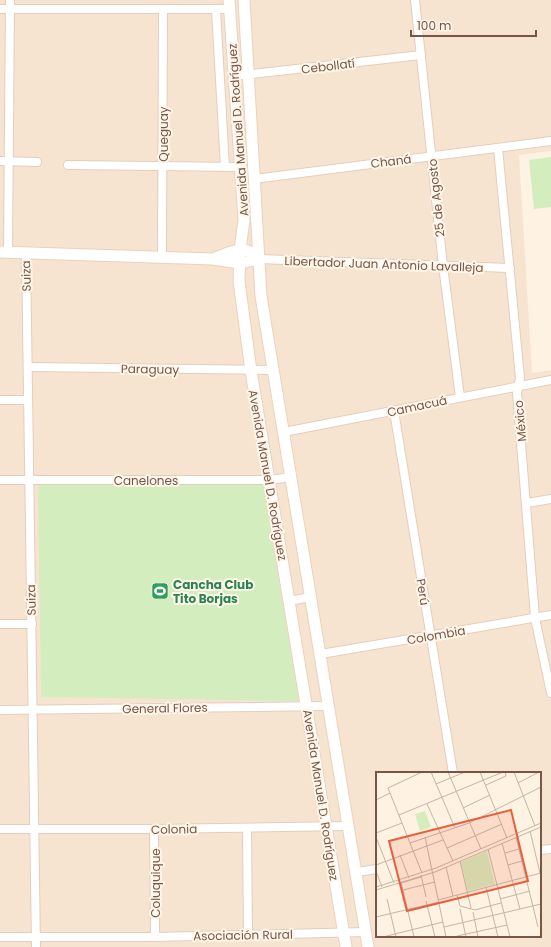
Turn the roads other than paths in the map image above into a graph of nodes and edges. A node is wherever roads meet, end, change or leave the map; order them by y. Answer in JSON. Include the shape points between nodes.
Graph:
{"nodes":[{"id":1,"x":10,"y":0,"type":"edge"},
{"id":2,"x":244,"y":0,"type":"edge"},
{"id":3,"x":415,"y":0,"type":"edge"},
{"id":4,"x":229,"y":5,"type":"edge"},
{"id":5,"x":0,"y":9,"type":"edge"},
{"id":6,"x":10,"y":9,"type":"junction"},
{"id":7,"x":163,"y":10,"type":"junction"},
{"id":8,"x":216,"y":10,"type":"junction"},
{"id":9,"x":422,"y":55,"type":"junction"},
{"id":10,"x":248,"y":75,"type":"junction"},
{"id":11,"x":234,"y":76,"type":"junction"},
{"id":12,"x":551,"y":141,"type":"edge"},
{"id":13,"x":498,"y":148,"type":"junction"},
{"id":14,"x":432,"y":156,"type":"junction"},
{"id":15,"x":4,"y":161,"type":"edge"},
{"id":16,"x":37,"y":162,"type":"dead end"},
{"id":17,"x":68,"y":165,"type":"dead end"},
{"id":18,"x":163,"y":165,"type":"junction"},
{"id":19,"x":225,"y":167,"type":"junction"},
{"id":20,"x":240,"y":167,"type":"junction"},
{"id":21,"x":254,"y":179,"type":"junction"},
{"id":22,"x":240,"y":250,"type":"junction"},
{"id":23,"x":4,"y":252,"type":"edge"},
{"id":24,"x":26,"y":253,"type":"junction"},
{"id":25,"x":162,"y":258,"type":"junction"},
{"id":26,"x":213,"y":259,"type":"junction"},
{"id":27,"x":259,"y":259,"type":"junction"},
{"id":28,"x":239,"y":263,"type":"junction"},
{"id":29,"x":443,"y":266,"type":"junction"},
{"id":30,"x":510,"y":268,"type":"junction"},
{"id":31,"x":28,"y":367,"type":"junction"},
{"id":32,"x":273,"y":370,"type":"junction"},
{"id":33,"x":250,"y":371,"type":"junction"},
{"id":34,"x":551,"y":380,"type":"edge"},
{"id":35,"x":519,"y":385,"type":"junction"},
{"id":36,"x":460,"y":396,"type":"junction"},
{"id":37,"x":0,"y":400,"type":"edge"},
{"id":38,"x":28,"y":400,"type":"junction"},
{"id":39,"x":394,"y":411,"type":"junction"},
{"id":40,"x":284,"y":432,"type":"junction"},
{"id":41,"x":291,"y":478,"type":"junction"},
{"id":42,"x":0,"y":480,"type":"edge"},
{"id":43,"x":30,"y":480,"type":"junction"},
{"id":44,"x":270,"y":480,"type":"junction"},
{"id":45,"x":551,"y":499,"type":"edge"},
{"id":46,"x":527,"y":503,"type":"junction"},
{"id":47,"x":311,"y":597,"type":"junction"},
{"id":48,"x":289,"y":601,"type":"junction"},
{"id":49,"x":551,"y":616,"type":"edge"},
{"id":50,"x":536,"y":618,"type":"junction"},
{"id":51,"x":0,"y":624,"type":"edge"},
{"id":52,"x":32,"y":624,"type":"junction"},
{"id":53,"x":430,"y":636,"type":"junction"},
{"id":54,"x":321,"y":654,"type":"junction"},
{"id":55,"x":551,"y":693,"type":"edge"},
{"id":56,"x":329,"y":706,"type":"junction"},
{"id":57,"x":307,"y":707,"type":"junction"},
{"id":58,"x":0,"y":710,"type":"edge"},
{"id":59,"x":33,"y":710,"type":"junction"},
{"id":60,"x":454,"y":772,"type":"edge"},
{"id":61,"x":348,"y":826,"type":"junction"},
{"id":62,"x":327,"y":827,"type":"junction"},
{"id":63,"x":247,"y":828,"type":"junction"},
{"id":64,"x":0,"y":829,"type":"edge"},
{"id":65,"x":34,"y":829,"type":"junction"},
{"id":66,"x":154,"y":829,"type":"junction"},
{"id":67,"x":551,"y":849,"type":"edge"},
{"id":68,"x":541,"y":850,"type":"edge"},
{"id":69,"x":376,"y":869,"type":"edge"},
{"id":70,"x":357,"y":872,"type":"junction"},
{"id":71,"x":365,"y":932,"type":"junction"},
{"id":72,"x":344,"y":933,"type":"junction"},
{"id":73,"x":248,"y":935,"type":"junction"},
{"id":74,"x":0,"y":937,"type":"edge"},
{"id":75,"x":36,"y":937,"type":"junction"},
{"id":76,"x":155,"y":937,"type":"junction"},
{"id":77,"x":36,"y":947,"type":"edge"},
{"id":78,"x":346,"y":947,"type":"edge"},
{"id":79,"x":368,"y":947,"type":"edge"}],
"edges":[{"from":1,"to":6,"type":"street"},
{"from":2,"to":10,"type":"street","name":"Avenida Manuel D. Rodríguez"},
{"from":3,"to":9,"type":"street","name":"25 de Agosto"},
{"from":4,"to":8,"type":"street"},
{"from":4,"to":11,"type":"street","name":"Avenida Manuel D. Rodríguez"},
{"from":5,"to":6,"type":"street"},
{"from":6,"to":7,"type":"street"},
{"from":6,"to":15,"type":"street"},
{"from":7,"to":8,"type":"street"},
{"from":7,"to":18,"type":"street","name":"Queguay"},
{"from":8,"to":19,"type":"street","name":"Avenida Manuel D. Rodríguez"},
{"from":9,"to":10,"type":"street","name":"Cebollatí"},
{"from":9,"to":14,"type":"street","name":"25 de Agosto"},
{"from":10,"to":11,"type":"street","name":"Cebollatí"},
{"from":10,"to":21,"type":"street","name":"Avenida Manuel D. Rodríguez"},
{"from":11,"to":20,"type":"street","name":"Avenida Manuel D. Rodríguez"},
{"from":12,"to":13,"type":"street","name":"Chaná"},
{"from":13,"to":14,"type":"street","name":"Chaná"},
{"from":13,"to":30,"type":"street","name":"México"},
{"from":14,"to":21,"type":"street","name":"Chaná"},
{"from":14,"to":29,"type":"street","name":"25 de Agosto"},
{"from":15,"to":16,"type":"street"},
{"from":15,"to":23,"type":"street"},
{"from":17,"to":18,"type":"street"},
{"from":18,"to":19,"type":"street"},
{"from":18,"to":25,"type":"street","name":"Queguay"},
{"from":19,"to":20,"type":"street"},
{"from":20,"to":22,"type":"street","name":"Avenida Manuel D. Rodríguez","via":[[244,220]]},
{"from":21,"to":27,"type":"street","name":"Avenida Manuel D. Rodríguez"},
{"from":22,"to":26,"type":"street","name":"Libertador Juan Antonio Lavalleja"},
{"from":22,"to":27,"type":"street","name":"Libertador Juan Antonio Lavalleja","via":[[250,251]]},
{"from":22,"to":28,"type":"street","name":"Avenida Manuel D. Rodríguez"},
{"from":23,"to":24,"type":"street","name":"Libertador Juan Antonio Lavalleja"},
{"from":24,"to":25,"type":"street","name":"Libertador Juan Antonio Lavalleja"},
{"from":24,"to":31,"type":"street","name":"Suiza"},
{"from":25,"to":26,"type":"street","name":"Libertador Juan Antonio Lavalleja"},
{"from":26,"to":28,"type":"street","name":"Libertador Juan Antonio Lavalleja"},
{"from":27,"to":28,"type":"street","name":"Libertador Juan Antonio Lavalleja"},
{"from":27,"to":29,"type":"street","name":"Libertador Juan Antonio Lavalleja"},
{"from":27,"to":32,"type":"street","name":"Avenida Manuel D. Rodríguez"},
{"from":28,"to":33,"type":"street","name":"Avenida Manuel D. Rodríguez"},
{"from":29,"to":30,"type":"street","name":"Libertador Juan Antonio Lavalleja"},
{"from":29,"to":36,"type":"street","name":"25 de Agosto"},
{"from":30,"to":35,"type":"street","name":"México"},
{"from":31,"to":33,"type":"street","name":"Paraguay"},
{"from":31,"to":38,"type":"street","name":"Suiza"},
{"from":32,"to":33,"type":"street","name":"Paraguay"},
{"from":32,"to":40,"type":"street","name":"Avenida Manuel D. Rodríguez"},
{"from":33,"to":44,"type":"street","name":"Avenida Manuel D. Rodríguez"},
{"from":34,"to":35,"type":"street","name":"Camacuá"},
{"from":35,"to":36,"type":"street","name":"Camacuá"},
{"from":35,"to":46,"type":"street","name":"México","via":[[517,393]]},
{"from":36,"to":39,"type":"street","name":"Camacuá"},
{"from":37,"to":38,"type":"street"},
{"from":38,"to":43,"type":"street","name":"Suiza"},
{"from":39,"to":40,"type":"street","name":"Camacuá"},
{"from":39,"to":53,"type":"street","name":"Perú"},
{"from":40,"to":41,"type":"street","name":"Avenida Manuel D. Rodríguez"},
{"from":41,"to":44,"type":"street","name":"Canelones"},
{"from":41,"to":47,"type":"street","name":"Avenida Manuel D. Rodríguez"},
{"from":42,"to":43,"type":"street","name":"Canelones"},
{"from":43,"to":44,"type":"street","name":"Canelones"},
{"from":43,"to":52,"type":"street","name":"Suiza"},
{"from":44,"to":48,"type":"street","name":"Avenida Manuel D. Rodríguez"},
{"from":45,"to":46,"type":"street"},
{"from":46,"to":50,"type":"street","name":"México"},
{"from":47,"to":48,"type":"street"},
{"from":47,"to":54,"type":"street","name":"Avenida Manuel D. Rodríguez"},
{"from":48,"to":57,"type":"street","name":"Avenida Manuel D. Rodríguez"},
{"from":49,"to":50,"type":"street","name":"Colombia"},
{"from":50,"to":53,"type":"street","name":"Colombia"},
{"from":50,"to":55,"type":"street","name":"México"},
{"from":51,"to":52,"type":"street"},
{"from":52,"to":59,"type":"street","name":"Suiza"},
{"from":53,"to":54,"type":"street","name":"Colombia"},
{"from":53,"to":60,"type":"street","name":"Perú"},
{"from":54,"to":56,"type":"street","name":"Avenida Manuel D. Rodríguez"},
{"from":56,"to":57,"type":"street","name":"General Flores"},
{"from":56,"to":61,"type":"street","name":"Avenida Manuel D. Rodríguez"},
{"from":57,"to":59,"type":"street","name":"General Flores"},
{"from":57,"to":62,"type":"street","name":"Avenida Manuel D. Rodríguez"},
{"from":58,"to":59,"type":"street","name":"General Flores"},
{"from":59,"to":65,"type":"street","name":"Suiza"},
{"from":61,"to":62,"type":"street","name":"Colonia"},
{"from":61,"to":70,"type":"street","name":"Avenida Manuel D. Rodríguez"},
{"from":62,"to":63,"type":"street","name":"Colonia"},
{"from":62,"to":72,"type":"street","name":"Avenida Manuel D. Rodríguez"},
{"from":63,"to":66,"type":"street","name":"Colonia"},
{"from":63,"to":73,"type":"street"},
{"from":64,"to":65,"type":"street","name":"Colonia"},
{"from":65,"to":66,"type":"street","name":"Colonia"},
{"from":65,"to":75,"type":"street","name":"Suiza"},
{"from":66,"to":76,"type":"street","name":"Coluquique"},
{"from":67,"to":68,"type":"street"},
{"from":69,"to":70,"type":"street"},
{"from":70,"to":71,"type":"street","name":"Avenida Manuel D. Rodríguez"},
{"from":71,"to":72,"type":"street","name":"Asociación Rural"},
{"from":71,"to":79,"type":"street","name":"Avenida Manuel D. Rodríguez"},
{"from":72,"to":73,"type":"street","name":"Asociación Rural"},
{"from":72,"to":78,"type":"street","name":"Avenida Manuel D. Rodríguez"},
{"from":73,"to":76,"type":"street","name":"Asociación Rural"},
{"from":74,"to":75,"type":"street","name":"Asociación Rural"},
{"from":75,"to":76,"type":"street","name":"Asociación Rural"},
{"from":75,"to":77,"type":"street","name":"Suiza"}]}
